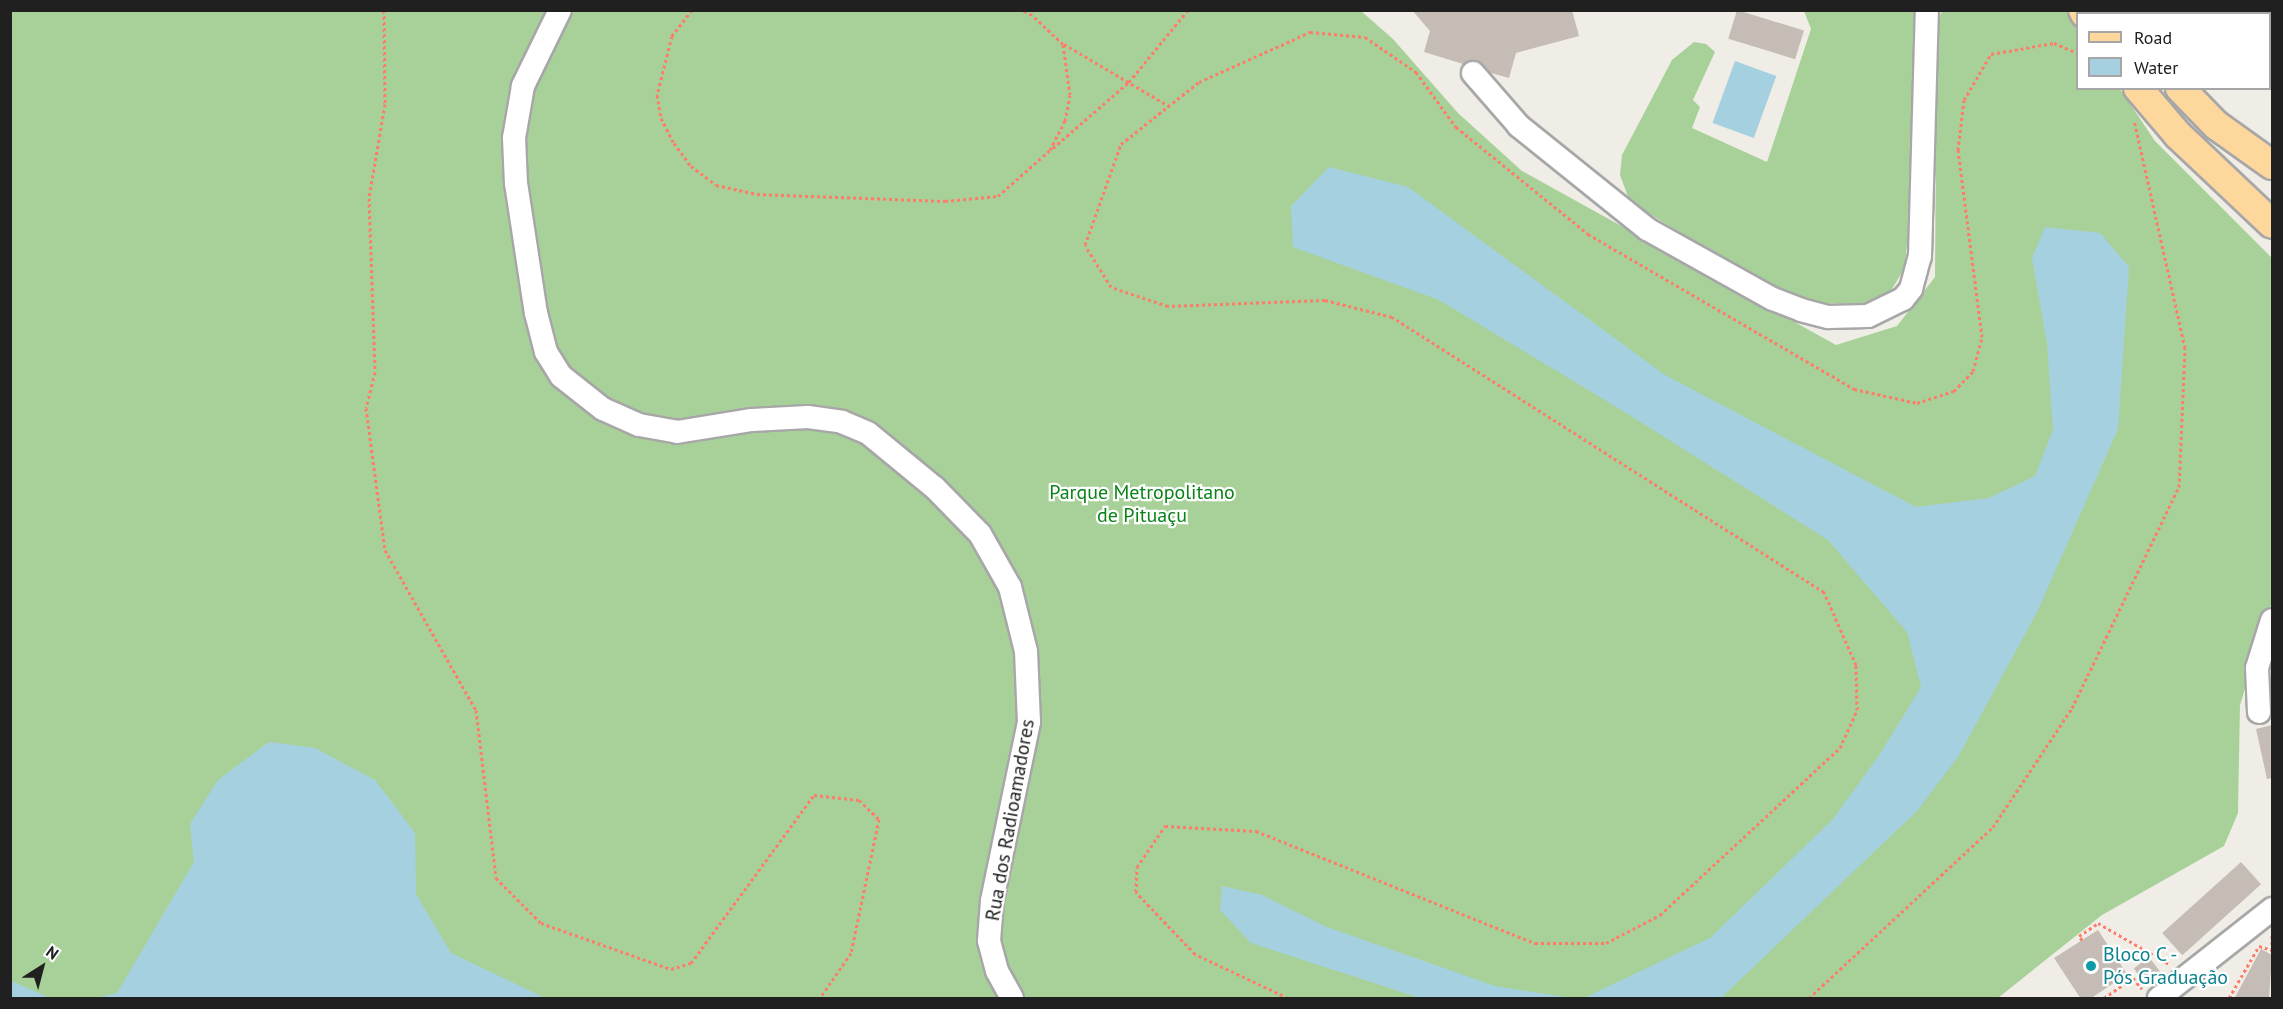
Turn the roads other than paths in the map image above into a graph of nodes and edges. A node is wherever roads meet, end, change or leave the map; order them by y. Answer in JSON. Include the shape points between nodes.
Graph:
{"nodes":[{"id":1,"x":561,"y":10,"type":"edge"},
{"id":2,"x":1927,"y":10,"type":"edge"},
{"id":3,"x":1473,"y":73,"type":"dead end"},
{"id":4,"x":2182,"y":90,"type":"edge"},
{"id":5,"x":2135,"y":101,"type":"edge"},
{"id":6,"x":2272,"y":165,"type":"edge"},
{"id":7,"x":2244,"y":198,"type":"junction"},
{"id":8,"x":2272,"y":207,"type":"edge"},
{"id":9,"x":2272,"y":224,"type":"edge"},
{"id":10,"x":2272,"y":620,"type":"edge"},
{"id":11,"x":2259,"y":712,"type":"dead end"},
{"id":12,"x":2272,"y":909,"type":"edge"},
{"id":13,"x":1012,"y":999,"type":"edge"},
{"id":14,"x":2159,"y":999,"type":"edge"}],
"edges":[{"from":1,"to":13,"type":"lane","name":"Rua dos Radioamadores","via":[[523,86],[514,138],[516,183],[536,313],[546,352],[561,376],[603,409],[639,425],[677,432],[752,420],[808,417],[842,422],[868,433],[935,488],[980,534],[1010,587],[1026,651],[1029,722],[992,901],[989,940],[997,971]]},
{"from":2,"to":3,"type":"lane","via":[[1920,256],[1911,289],[1903,298],[1868,316],[1828,317],[1773,299],[1647,229],[1519,126]]},
{"from":4,"to":6,"type":"main road","via":[[2216,125]]},
{"from":5,"to":7,"type":"main road","via":[[2178,135]]},
{"from":7,"to":8,"type":"main road"},
{"from":7,"to":9,"type":"main road"},
{"from":10,"to":11,"type":"lane","via":[[2257,668]]},
{"from":12,"to":14,"type":"lane"}]}
